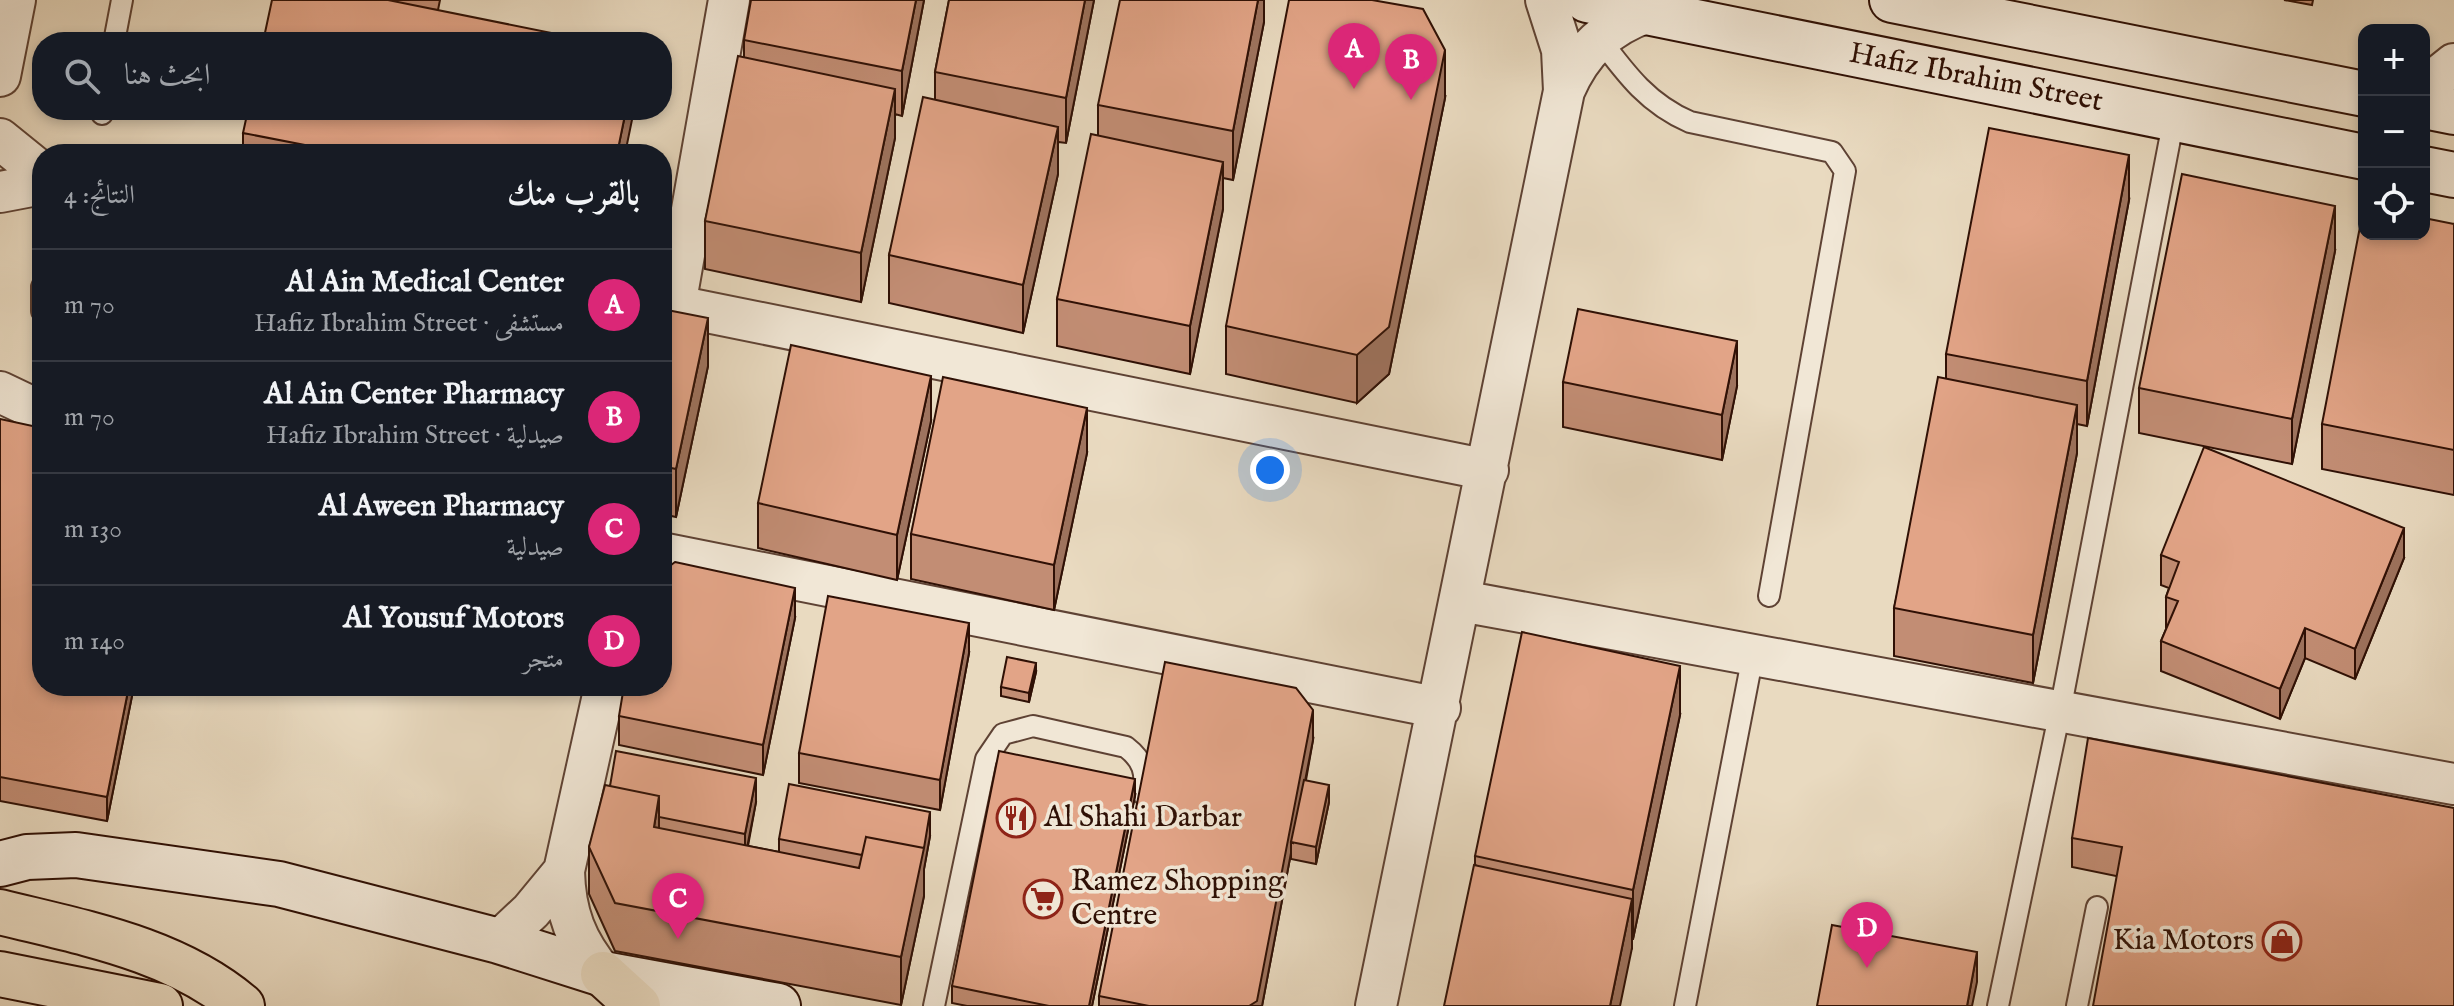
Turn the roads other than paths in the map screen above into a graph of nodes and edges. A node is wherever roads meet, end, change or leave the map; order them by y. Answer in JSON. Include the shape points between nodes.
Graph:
{"nodes":[{"id":1,"x":15,"y":0,"type":"edge"},
{"id":2,"x":122,"y":0,"type":"edge"},
{"id":3,"x":729,"y":0,"type":"edge"},
{"id":4,"x":1546,"y":0,"type":"edge"},
{"id":5,"x":1892,"y":0,"type":"edge"},
{"id":6,"x":1593,"y":19,"type":"edge"},
{"id":7,"x":116,"y":32,"type":"edge"},
{"id":8,"x":2454,"y":64,"type":"edge"},
{"id":9,"x":0,"y":76,"type":"edge"},
{"id":10,"x":2430,"y":83,"type":"edge"},
{"id":11,"x":1564,"y":91,"type":"junction"},
{"id":12,"x":2358,"y":93,"type":"edge"},
{"id":13,"x":2430,"y":107,"type":"edge"},
{"id":14,"x":2454,"y":112,"type":"edge"},
{"id":15,"x":2174,"y":118,"type":"junction"},
{"id":16,"x":0,"y":139,"type":"edge"},
{"id":17,"x":2358,"y":156,"type":"edge"},
{"id":18,"x":32,"y":165,"type":"edge"},
{"id":19,"x":2430,"y":170,"type":"edge"},
{"id":20,"x":2454,"y":175,"type":"edge"},
{"id":21,"x":32,"y":186,"type":"edge"},
{"id":22,"x":0,"y":192,"type":"edge"},
{"id":23,"x":672,"y":284,"type":"edge"},
{"id":24,"x":672,"y":305,"type":"edge"},
{"id":25,"x":0,"y":392,"type":"edge"},
{"id":26,"x":32,"y":407,"type":"edge"},
{"id":27,"x":1488,"y":470,"type":"junction"},
{"id":28,"x":672,"y":555,"type":"edge"},
{"id":29,"x":1769,"y":596,"type":"dead end"},
{"id":30,"x":1461,"y":601,"type":"junction"},
{"id":31,"x":1753,"y":655,"type":"junction"},
{"id":32,"x":603,"y":696,"type":"edge"},
{"id":33,"x":1440,"y":708,"type":"junction"},
{"id":34,"x":2060,"y":711,"type":"junction"},
{"id":35,"x":2454,"y":784,"type":"edge"},
{"id":36,"x":1139,"y":813,"type":"edge"},
{"id":37,"x":9,"y":856,"type":"edge"},
{"id":38,"x":564,"y":871,"type":"junction"},
{"id":39,"x":2097,"y":907,"type":"dead end"},
{"id":40,"x":0,"y":912,"type":"edge"},
{"id":41,"x":499,"y":941,"type":"junction"},
{"id":42,"x":0,"y":974,"type":"edge"},
{"id":43,"x":603,"y":974,"type":"junction"},
{"id":44,"x":160,"y":1006,"type":"edge"},
{"id":45,"x":242,"y":1006,"type":"edge"},
{"id":46,"x":638,"y":1006,"type":"edge"},
{"id":47,"x":778,"y":1006,"type":"edge"},
{"id":48,"x":934,"y":1006,"type":"edge"},
{"id":49,"x":1376,"y":1006,"type":"edge"},
{"id":50,"x":1685,"y":1006,"type":"edge"},
{"id":51,"x":1998,"y":1006,"type":"edge"},
{"id":52,"x":2077,"y":1006,"type":"edge"}],
"edges":[{"from":1,"to":9,"type":"street"},
{"from":2,"to":7,"type":"lane"},
{"from":3,"to":23,"type":"street"},
{"from":4,"to":11,"type":"street","via":[[1562,50]]},
{"from":5,"to":12,"type":"street","name":"Hafiz Ibrahim Street"},
{"from":6,"to":11,"type":"street"},
{"from":6,"to":15,"type":"street","name":"Hafiz Ibrahim Street","via":[[1648,12]]},
{"from":6,"to":29,"type":"lane","via":[[1634,84],[1675,115],[1832,152],[1845,171]]},
{"from":8,"to":10,"type":"street"},
{"from":11,"to":27,"type":"street"},
{"from":13,"to":14,"type":"street"},
{"from":15,"to":17,"type":"street","name":"Hafiz Ibrahim Street"},
{"from":15,"to":34,"type":"lane"},
{"from":16,"to":18,"type":"street"},
{"from":19,"to":20,"type":"street"},
{"from":21,"to":22,"type":"street"},
{"from":24,"to":27,"type":"street"},
{"from":25,"to":26,"type":"street"},
{"from":27,"to":30,"type":"street"},
{"from":28,"to":33,"type":"street"},
{"from":30,"to":31,"type":"street"},
{"from":30,"to":33,"type":"street"},
{"from":31,"to":34,"type":"street"},
{"from":31,"to":50,"type":"lane"},
{"from":32,"to":38,"type":"street"},
{"from":33,"to":49,"type":"street"},
{"from":34,"to":35,"type":"street"},
{"from":34,"to":51,"type":"lane"},
{"from":36,"to":48,"type":"lane","via":[[1144,769],[1126,747],[1033,726],[1003,734],[986,759]]},
{"from":37,"to":41,"type":"street","via":[[107,857],[279,884]]},
{"from":38,"to":41,"type":"street"},
{"from":38,"to":43,"type":"street","via":[[564,900],[572,927]]},
{"from":39,"to":52,"type":"lane"},
{"from":40,"to":45,"type":"main road","via":[[137,948],[221,988]]},
{"from":41,"to":43,"type":"street"},
{"from":42,"to":44,"type":"main road"},
{"from":43,"to":46,"type":"main road"},
{"from":43,"to":47,"type":"street"}]}
